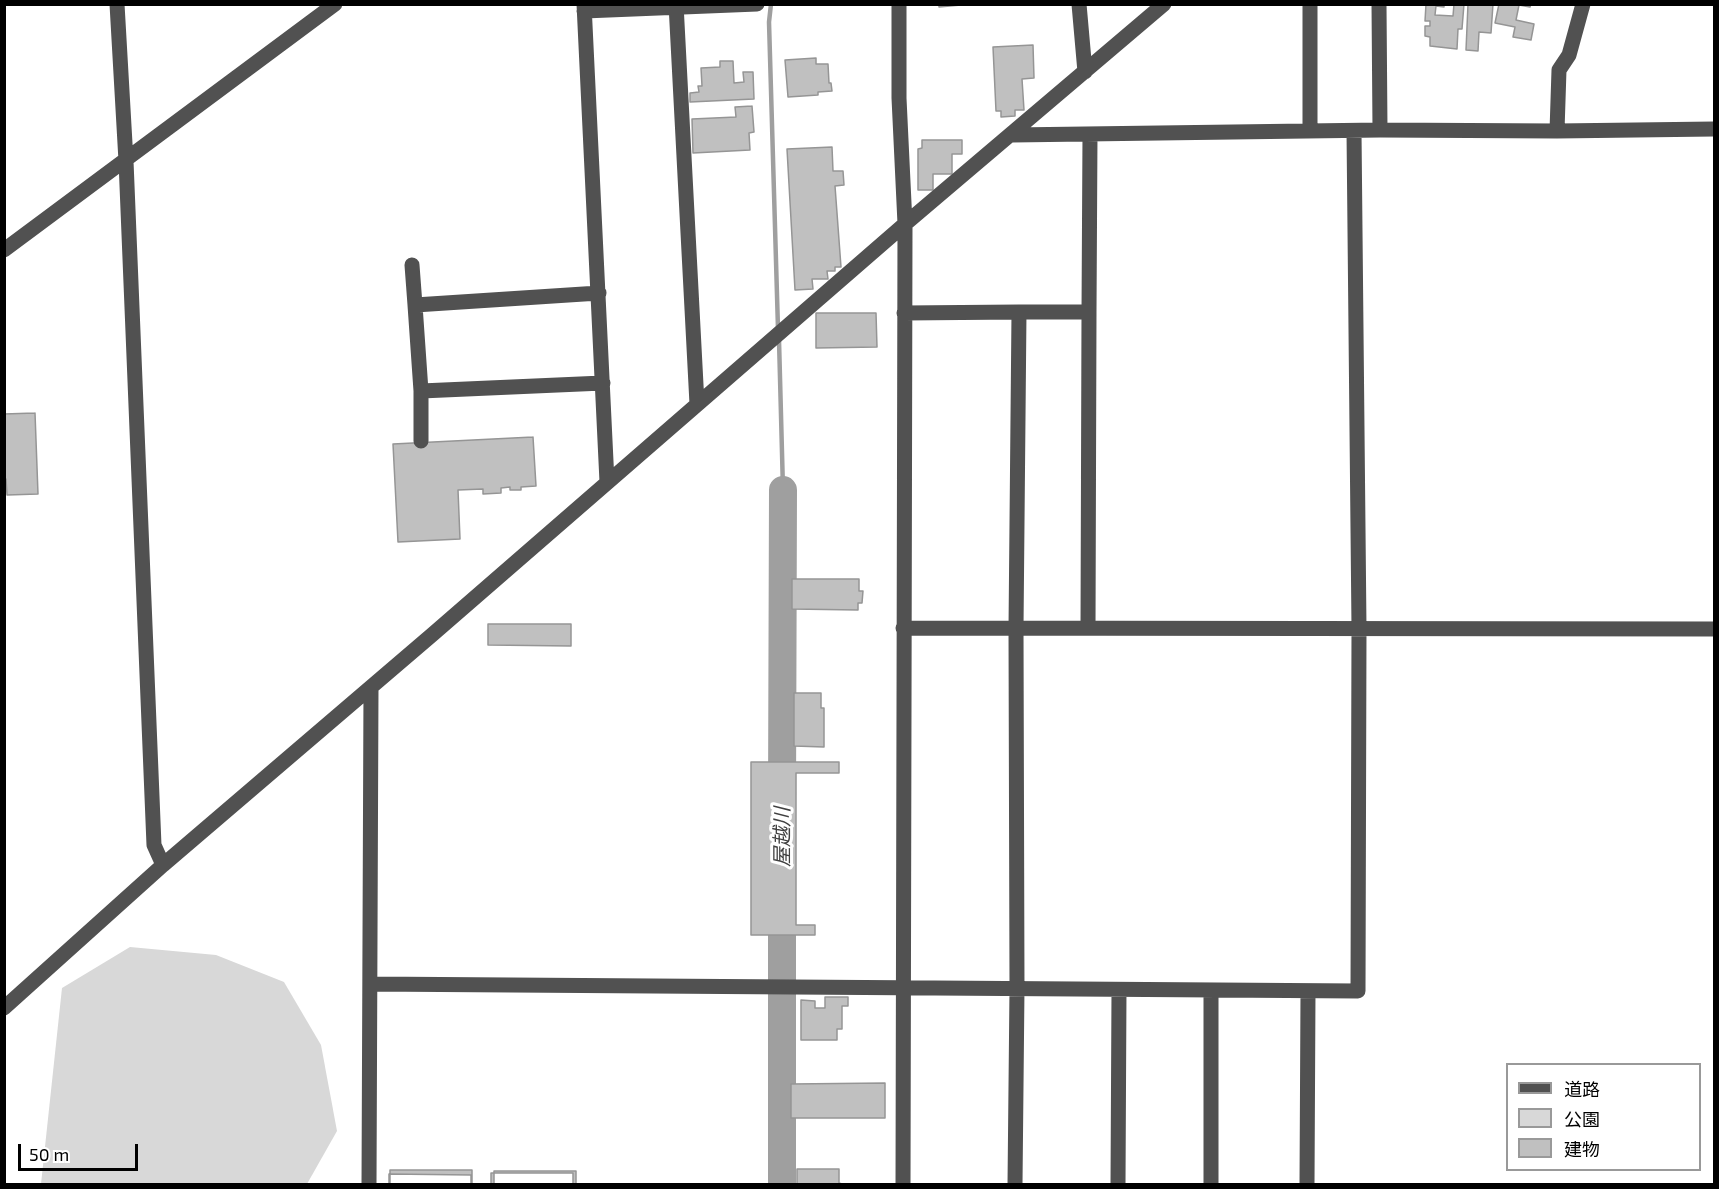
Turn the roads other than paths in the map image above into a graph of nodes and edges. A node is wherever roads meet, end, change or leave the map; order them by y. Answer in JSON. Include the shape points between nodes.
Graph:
{"nodes":[{"id":1,"x":117,"y":4,"type":"edge"},
{"id":2,"x":335,"y":4,"type":"edge"},
{"id":3,"x":757,"y":4,"type":"edge"},
{"id":4,"x":899,"y":4,"type":"edge"},
{"id":5,"x":1079,"y":4,"type":"edge"},
{"id":6,"x":1164,"y":4,"type":"edge"},
{"id":7,"x":1310,"y":4,"type":"edge"},
{"id":8,"x":1379,"y":4,"type":"edge"},
{"id":9,"x":1583,"y":4,"type":"edge"},
{"id":10,"x":676,"y":6,"type":"edge"},
{"id":11,"x":584,"y":8,"type":"edge"},
{"id":12,"x":1085,"y":72,"type":"junction"},
{"id":13,"x":1714,"y":129,"type":"edge"},
{"id":14,"x":1380,"y":130,"type":"junction"},
{"id":15,"x":1310,"y":131,"type":"junction"},
{"id":16,"x":1354,"y":131,"type":"junction"},
{"id":17,"x":1557,"y":131,"type":"junction"},
{"id":18,"x":1090,"y":134,"type":"junction"},
{"id":19,"x":1012,"y":135,"type":"junction"},
{"id":20,"x":126,"y":161,"type":"junction"},
{"id":21,"x":905,"y":224,"type":"junction"},
{"id":22,"x":4,"y":250,"type":"edge"},
{"id":23,"x":412,"y":265,"type":"dead end"},
{"id":24,"x":599,"y":294,"type":"junction"},
{"id":25,"x":415,"y":305,"type":"junction"},
{"id":26,"x":1019,"y":312,"type":"junction"},
{"id":27,"x":1089,"y":312,"type":"junction"},
{"id":28,"x":904,"y":313,"type":"junction"},
{"id":29,"x":603,"y":383,"type":"junction"},
{"id":30,"x":421,"y":391,"type":"junction"},
{"id":31,"x":697,"y":404,"type":"junction"},
{"id":32,"x":421,"y":441,"type":"dead end"},
{"id":33,"x":607,"y":482,"type":"junction"},
{"id":34,"x":903,"y":628,"type":"junction"},
{"id":35,"x":1016,"y":628,"type":"junction"},
{"id":36,"x":1088,"y":628,"type":"junction"},
{"id":37,"x":1359,"y":628,"type":"junction"},
{"id":38,"x":1714,"y":629,"type":"edge"},
{"id":39,"x":371,"y":687,"type":"junction"},
{"id":40,"x":163,"y":866,"type":"junction"},
{"id":41,"x":370,"y":984,"type":"junction"},
{"id":42,"x":903,"y":987,"type":"junction"},
{"id":43,"x":1017,"y":988,"type":"junction"},
{"id":44,"x":1119,"y":990,"type":"junction"},
{"id":45,"x":1211,"y":991,"type":"junction"},
{"id":46,"x":1308,"y":992,"type":"junction"},
{"id":47,"x":4,"y":1008,"type":"edge"},
{"id":48,"x":369,"y":1185,"type":"edge"},
{"id":49,"x":903,"y":1185,"type":"edge"},
{"id":50,"x":1015,"y":1185,"type":"edge"},
{"id":51,"x":1118,"y":1185,"type":"edge"},
{"id":52,"x":1211,"y":1185,"type":"edge"},
{"id":53,"x":1307,"y":1185,"type":"edge"}],
"edges":[{"from":1,"to":20,"type":"street"},
{"from":2,"to":20,"type":"street"},
{"from":3,"to":10,"type":"street"},
{"from":4,"to":21,"type":"street"},
{"from":5,"to":12,"type":"street"},
{"from":6,"to":12,"type":"street"},
{"from":7,"to":15,"type":"street"},
{"from":8,"to":14,"type":"street"},
{"from":9,"to":17,"type":"street","via":[[1569,55],[1559,70]]},
{"from":10,"to":11,"type":"street"},
{"from":10,"to":31,"type":"street"},
{"from":11,"to":24,"type":"street"},
{"from":12,"to":19,"type":"street"},
{"from":13,"to":17,"type":"street"},
{"from":14,"to":16,"type":"street"},
{"from":14,"to":17,"type":"street"},
{"from":15,"to":16,"type":"street"},
{"from":15,"to":18,"type":"street"},
{"from":16,"to":37,"type":"street"},
{"from":18,"to":19,"type":"street"},
{"from":18,"to":27,"type":"street"},
{"from":19,"to":21,"type":"street"},
{"from":20,"to":22,"type":"street"},
{"from":20,"to":40,"type":"street","via":[[154,845]]},
{"from":21,"to":28,"type":"street"},
{"from":21,"to":31,"type":"street"},
{"from":23,"to":25,"type":"street"},
{"from":24,"to":25,"type":"street"},
{"from":24,"to":29,"type":"street"},
{"from":25,"to":30,"type":"street"},
{"from":26,"to":27,"type":"street"},
{"from":26,"to":28,"type":"street"},
{"from":26,"to":35,"type":"street"},
{"from":27,"to":36,"type":"street"},
{"from":28,"to":34,"type":"street"},
{"from":29,"to":30,"type":"street"},
{"from":29,"to":33,"type":"street"},
{"from":30,"to":32,"type":"street"},
{"from":31,"to":33,"type":"street"},
{"from":33,"to":39,"type":"street"},
{"from":34,"to":35,"type":"street"},
{"from":34,"to":42,"type":"street"},
{"from":35,"to":36,"type":"street"},
{"from":35,"to":43,"type":"street"},
{"from":36,"to":37,"type":"street"},
{"from":37,"to":38,"type":"street"},
{"from":37,"to":46,"type":"street","via":[[1358,991]]},
{"from":39,"to":40,"type":"street"},
{"from":39,"to":41,"type":"street"},
{"from":40,"to":47,"type":"street"},
{"from":41,"to":42,"type":"street"},
{"from":41,"to":48,"type":"street"},
{"from":42,"to":43,"type":"street"},
{"from":42,"to":49,"type":"street"},
{"from":43,"to":44,"type":"street"},
{"from":43,"to":50,"type":"street"},
{"from":44,"to":45,"type":"street"},
{"from":44,"to":51,"type":"street"},
{"from":45,"to":46,"type":"street"},
{"from":45,"to":52,"type":"street"},
{"from":46,"to":53,"type":"street"}]}
